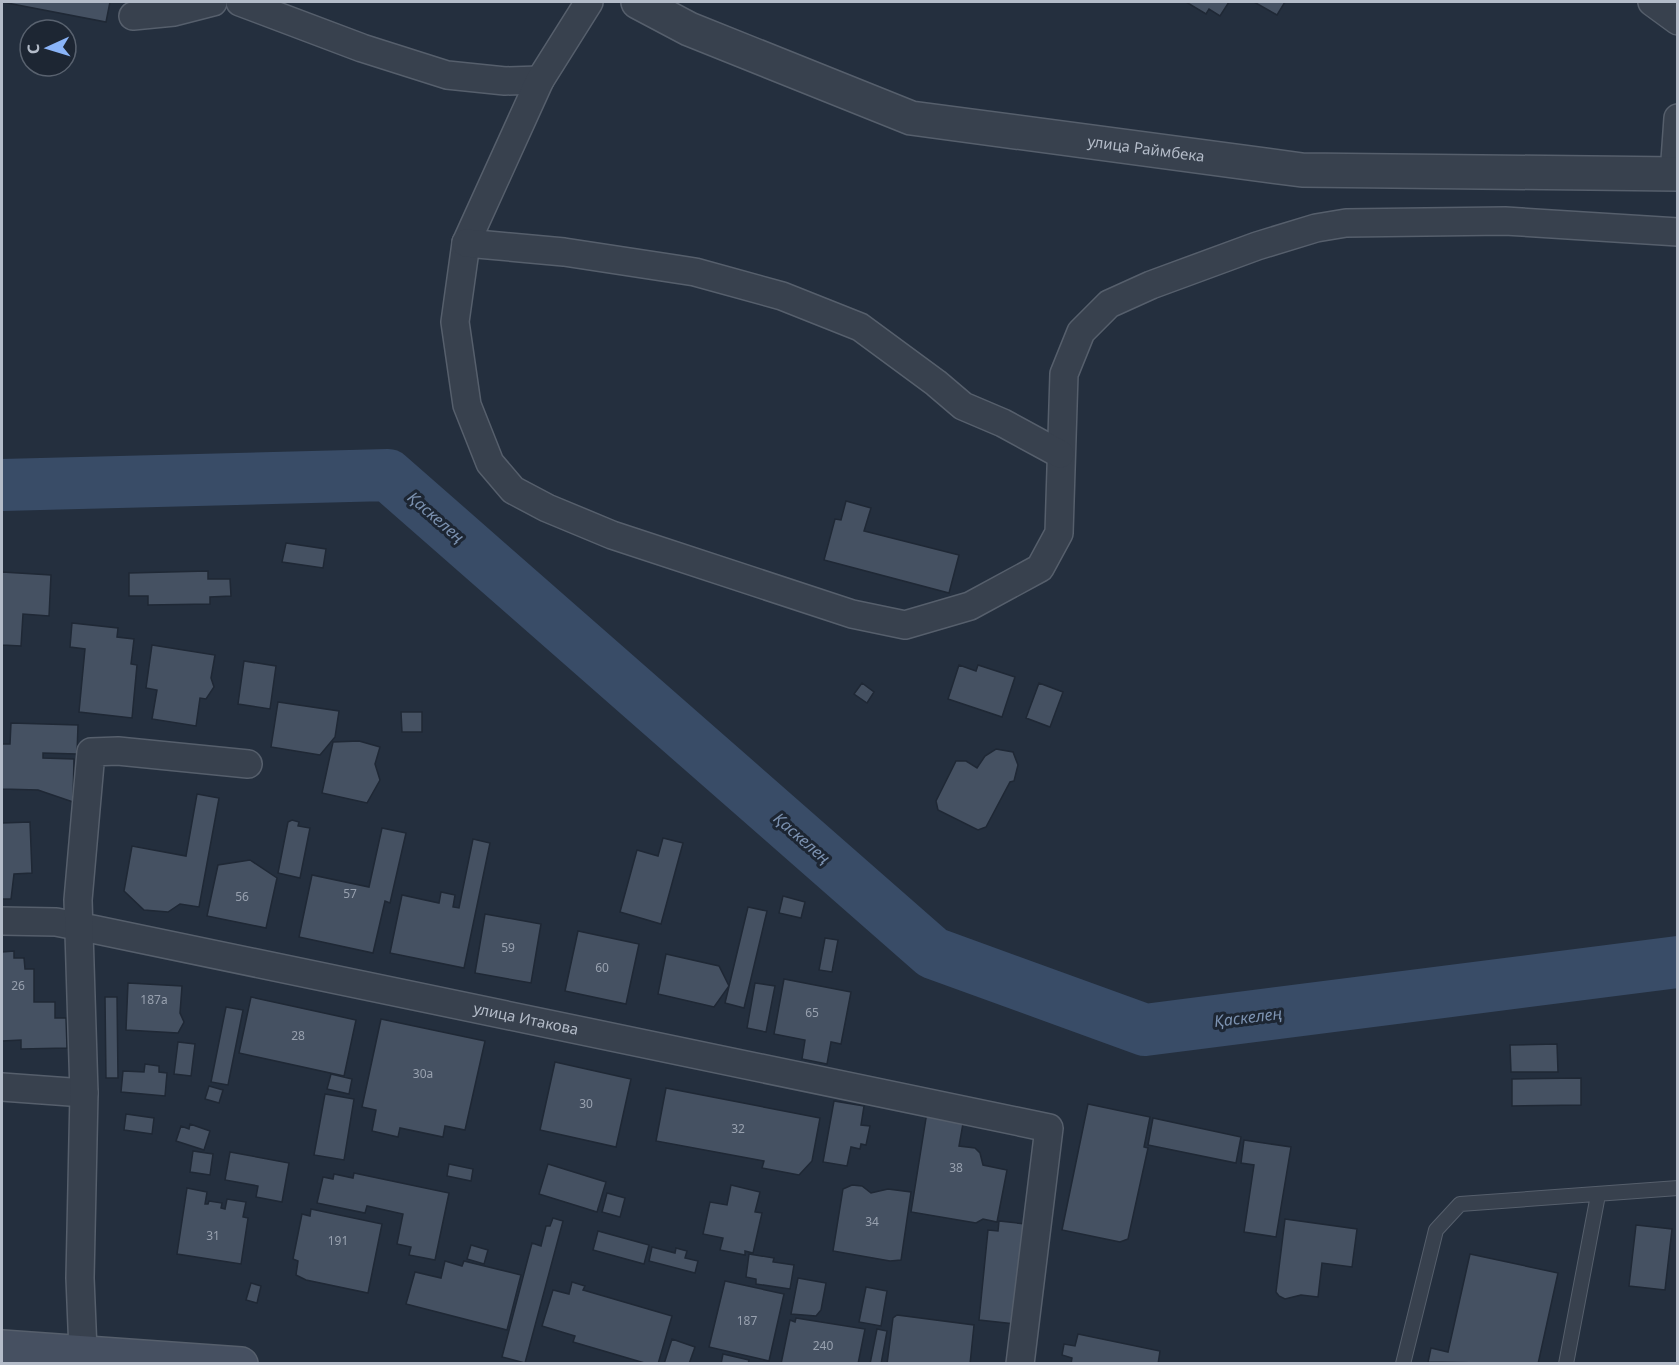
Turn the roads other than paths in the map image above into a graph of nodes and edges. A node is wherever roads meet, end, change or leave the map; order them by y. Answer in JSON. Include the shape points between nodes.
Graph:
{"nodes":[{"id":1,"x":213,"y":2,"type":"edge"},
{"id":2,"x":240,"y":2,"type":"edge"},
{"id":3,"x":590,"y":2,"type":"edge"},
{"id":4,"x":638,"y":2,"type":"edge"},
{"id":5,"x":1652,"y":2,"type":"edge"},
{"id":6,"x":133,"y":16,"type":"dead end"},
{"id":7,"x":1677,"y":21,"type":"edge"},
{"id":8,"x":540,"y":80,"type":"junction"},
{"id":9,"x":1677,"y":118,"type":"edge"},
{"id":10,"x":1676,"y":174,"type":"edge"},
{"id":11,"x":1677,"y":232,"type":"edge"},
{"id":12,"x":466,"y":243,"type":"junction"},
{"id":13,"x":1060,"y":454,"type":"junction"},
{"id":14,"x":248,"y":764,"type":"dead end"},
{"id":15,"x":2,"y":921,"type":"edge"},
{"id":16,"x":80,"y":927,"type":"junction"},
{"id":17,"x":2,"y":1087,"type":"edge"},
{"id":18,"x":84,"y":1093,"type":"junction"},
{"id":19,"x":1677,"y":1188,"type":"edge"},
{"id":20,"x":1598,"y":1195,"type":"junction"},
{"id":21,"x":2,"y":1347,"type":"edge"},
{"id":22,"x":83,"y":1351,"type":"junction"},
{"id":23,"x":241,"y":1364,"type":"edge"},
{"id":24,"x":1020,"y":1364,"type":"edge"},
{"id":25,"x":1403,"y":1364,"type":"edge"},
{"id":26,"x":1566,"y":1364,"type":"edge"}],
"edges":[{"from":1,"to":6,"type":"street","via":[[174,12]]},
{"from":2,"to":8,"type":"street","via":[[447,75]]},
{"from":3,"to":8,"type":"street"},
{"from":4,"to":10,"type":"street","name":"улица Раймбека","via":[[689,29],[911,118],[1302,170]]},
{"from":5,"to":7,"type":"street"},
{"from":8,"to":12,"type":"street"},
{"from":9,"to":10,"type":"street"},
{"from":11,"to":13,"type":"street","via":[[1505,221],[1346,223],[1316,228],[1225,258],[1109,304],[1081,332],[1064,374]]},
{"from":12,"to":13,"type":"street","via":[[564,252],[695,272],[782,296],[860,327],[963,406]]},
{"from":12,"to":13,"type":"street","via":[[455,322],[467,405],[490,463],[513,490],[612,535],[852,614],[904,625],[970,606],[1040,568],[1059,533]]},
{"from":14,"to":16,"type":"street","via":[[118,751],[91,752],[78,900]]},
{"from":15,"to":16,"type":"street","name":"улица Итакова","via":[[56,922]]},
{"from":16,"to":18,"type":"street"},
{"from":16,"to":24,"type":"street","name":"улица Итакова","via":[[1049,1128]]},
{"from":17,"to":18,"type":"street"},
{"from":18,"to":22,"type":"street","via":[[80,1278]]},
{"from":19,"to":20,"type":"lane"},
{"from":20,"to":25,"type":"lane","via":[[1460,1204],[1436,1230]]},
{"from":20,"to":26,"type":"lane"},
{"from":21,"to":22,"type":"main road"},
{"from":22,"to":23,"type":"main road"}]}
